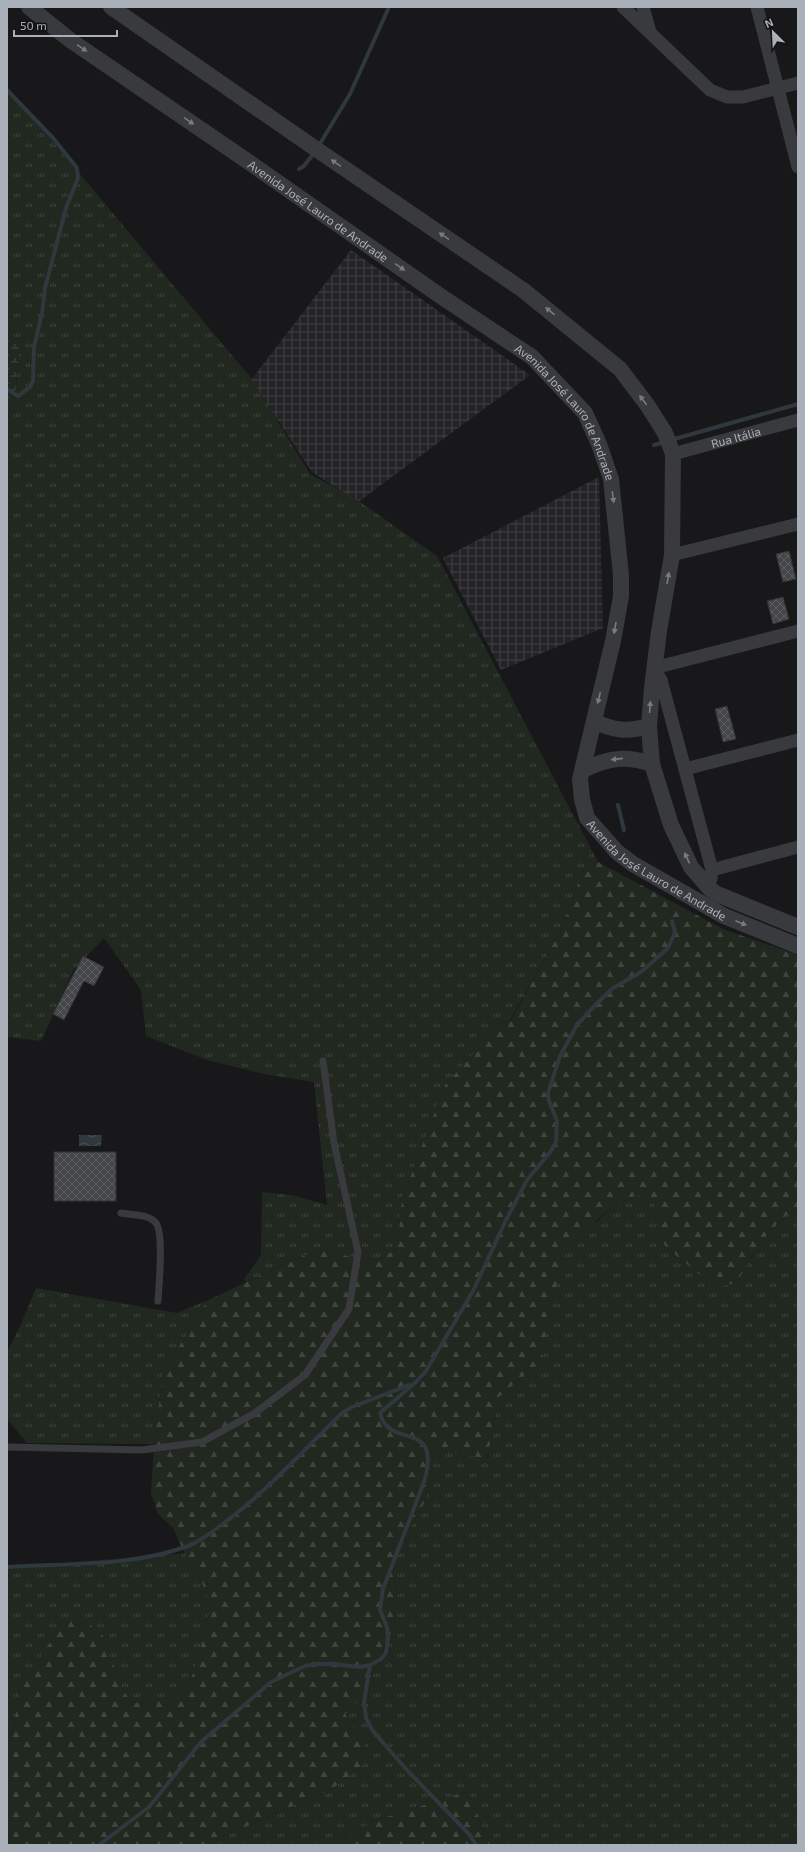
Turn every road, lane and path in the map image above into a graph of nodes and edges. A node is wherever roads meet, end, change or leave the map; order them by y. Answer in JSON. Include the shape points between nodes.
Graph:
{"nodes":[{"id":1,"x":29,"y":7,"type":"edge"},
{"id":2,"x":111,"y":7,"type":"edge"},
{"id":3,"x":623,"y":7,"type":"edge"},
{"id":4,"x":644,"y":7,"type":"edge"},
{"id":5,"x":757,"y":7,"type":"edge"},
{"id":6,"x":650,"y":33,"type":"junction"},
{"id":7,"x":798,"y":83,"type":"edge"},
{"id":8,"x":778,"y":88,"type":"junction"},
{"id":9,"x":798,"y":167,"type":"edge"},
{"id":10,"x":798,"y":420,"type":"edge"},
{"id":11,"x":669,"y":445,"type":"junction"},
{"id":12,"x":798,"y":524,"type":"edge"},
{"id":13,"x":672,"y":555,"type":"junction"},
{"id":14,"x":798,"y":631,"type":"edge"},
{"id":15,"x":654,"y":668,"type":"junction"},
{"id":16,"x":594,"y":721,"type":"junction"},
{"id":17,"x":649,"y":726,"type":"junction"},
{"id":18,"x":798,"y":740,"type":"edge"},
{"id":19,"x":652,"y":764,"type":"junction"},
{"id":20,"x":685,"y":769,"type":"junction"},
{"id":21,"x":583,"y":770,"type":"junction"},
{"id":22,"x":798,"y":846,"type":"edge"},
{"id":23,"x":712,"y":870,"type":"junction"},
{"id":24,"x":710,"y":889,"type":"junction"},
{"id":25,"x":798,"y":927,"type":"edge"},
{"id":26,"x":798,"y":946,"type":"edge"},
{"id":27,"x":323,"y":1061,"type":"dead end"},
{"id":28,"x":121,"y":1213,"type":"dead end"},
{"id":29,"x":158,"y":1301,"type":"dead end"},
{"id":30,"x":7,"y":1447,"type":"edge"}],
"edges":[{"from":1,"to":16,"type":"street","name":"Avenida José Lauro de Andrade","one_way":true,"via":[[70,40],[532,357],[585,413],[611,479],[622,575],[613,641]]},
{"from":11,"to":2,"type":"street","one_way":true,"via":[[648,406],[620,369],[523,290]]},
{"from":3,"to":6,"type":"street"},
{"from":4,"to":6,"type":"street"},
{"from":5,"to":8,"type":"street"},
{"from":6,"to":8,"type":"street","via":[[710,90],[727,97],[742,97]]},
{"from":7,"to":8,"type":"street"},
{"from":8,"to":9,"type":"street"},
{"from":10,"to":11,"type":"street","name":"Rua Itália"},
{"from":11,"to":13,"type":"street","name":"Avenida José Lauro de Andrade"},
{"from":12,"to":13,"type":"street"},
{"from":15,"to":13,"type":"street","name":"Avenida José Lauro de Andrade","one_way":true},
{"from":14,"to":15,"type":"street"},
{"from":17,"to":15,"type":"street","name":"Avenida José Lauro de Andrade","one_way":true},
{"from":15,"to":20,"type":"street","via":[[661,680]]},
{"from":16,"to":17,"type":"street","via":[[621,731]]},
{"from":16,"to":21,"type":"street","name":"Avenida José Lauro de Andrade"},
{"from":17,"to":19,"type":"street","name":"Avenida José Lauro de Andrade"},
{"from":18,"to":20,"type":"street"},
{"from":19,"to":21,"type":"street","one_way":true,"via":[[636,759],[618,758],[599,762]]},
{"from":24,"to":19,"type":"street","name":"Avenida José Lauro de Andrade","one_way":true,"via":[[691,867],[671,825]]},
{"from":20,"to":23,"type":"street"},
{"from":21,"to":26,"type":"street","name":"Avenida José Lauro de Andrade","one_way":true,"via":[[580,779],[587,818],[617,852],[633,864],[724,916]]},
{"from":22,"to":23,"type":"street"},
{"from":23,"to":24,"type":"street"},
{"from":24,"to":25,"type":"street","name":"Avenida José Lauro de Andrade"},
{"from":27,"to":30,"type":"lane","via":[[334,1143],[358,1252],[349,1308],[305,1375],[255,1413],[202,1442],[142,1450]]},
{"from":28,"to":29,"type":"lane","via":[[144,1216],[156,1222],[161,1233]]}]}
